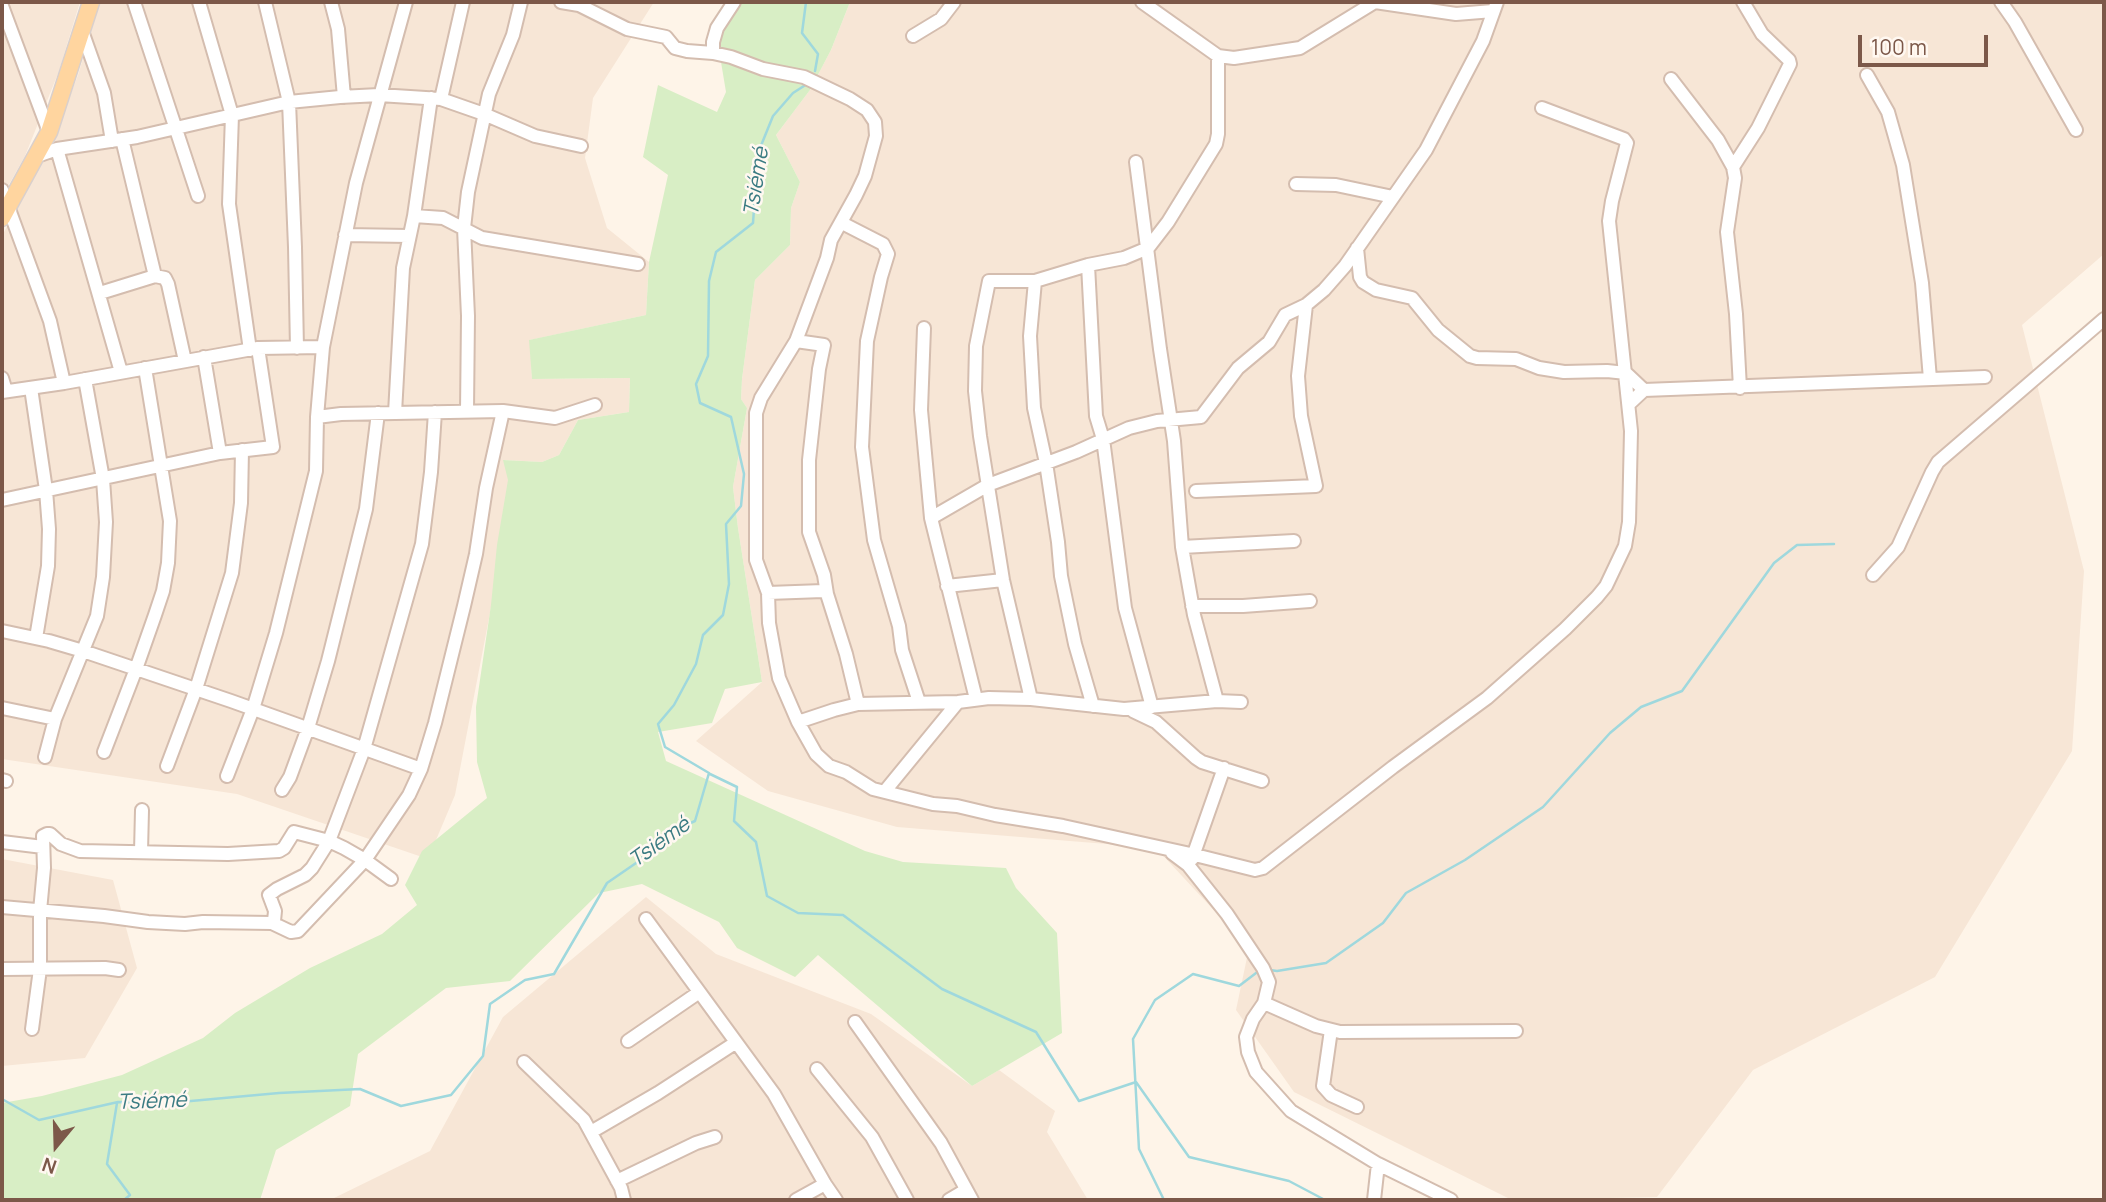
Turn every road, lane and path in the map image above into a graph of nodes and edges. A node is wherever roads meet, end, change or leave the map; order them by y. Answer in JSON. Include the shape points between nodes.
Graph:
{"nodes":[{"id":1,"x":91,"y":2,"type":"edge"},
{"id":2,"x":134,"y":2,"type":"edge"},
{"id":3,"x":199,"y":2,"type":"edge"},
{"id":4,"x":265,"y":2,"type":"edge"},
{"id":5,"x":331,"y":2,"type":"edge"},
{"id":6,"x":406,"y":2,"type":"edge"},
{"id":7,"x":463,"y":2,"type":"edge"},
{"id":8,"x":521,"y":2,"type":"edge"},
{"id":9,"x":561,"y":2,"type":"edge"},
{"id":10,"x":734,"y":2,"type":"edge"},
{"id":11,"x":954,"y":2,"type":"edge"},
{"id":12,"x":1142,"y":2,"type":"edge"},
{"id":13,"x":1375,"y":2,"type":"edge"},
{"id":14,"x":1743,"y":2,"type":"edge"},
{"id":15,"x":2001,"y":2,"type":"edge"},
{"id":16,"x":2,"y":6,"type":"edge"},
{"id":17,"x":1495,"y":6,"type":"edge"},
{"id":18,"x":82,"y":31,"type":"junction"},
{"id":19,"x":913,"y":36,"type":"dead end"},
{"id":20,"x":713,"y":53,"type":"junction"},
{"id":21,"x":1218,"y":56,"type":"junction"},
{"id":22,"x":1867,"y":75,"type":"dead end"},
{"id":23,"x":1671,"y":79,"type":"dead end"},
{"id":24,"x":379,"y":95,"type":"junction"},
{"id":25,"x":344,"y":97,"type":"junction"},
{"id":26,"x":436,"y":98,"type":"junction"},
{"id":27,"x":289,"y":102,"type":"junction"},
{"id":28,"x":1542,"y":108,"type":"dead end"},
{"id":29,"x":484,"y":114,"type":"junction"},
{"id":30,"x":232,"y":115,"type":"junction"},
{"id":31,"x":175,"y":128,"type":"junction"},
{"id":32,"x":2076,"y":130,"type":"dead end"},
{"id":33,"x":48,"y":132,"type":"junction"},
{"id":34,"x":117,"y":140,"type":"junction"},
{"id":35,"x":580,"y":146,"type":"dead end"},
{"id":36,"x":57,"y":149,"type":"junction"},
{"id":37,"x":37,"y":156,"type":"junction"},
{"id":38,"x":1136,"y":162,"type":"dead end"},
{"id":39,"x":1733,"y":167,"type":"junction"},
{"id":40,"x":1296,"y":184,"type":"dead end"},
{"id":41,"x":2,"y":190,"type":"edge"},
{"id":42,"x":198,"y":196,"type":"dead end"},
{"id":43,"x":1393,"y":197,"type":"junction"},
{"id":44,"x":5,"y":213,"type":"edge"},
{"id":45,"x":414,"y":216,"type":"junction"},
{"id":46,"x":842,"y":223,"type":"junction"},
{"id":47,"x":464,"y":228,"type":"junction"},
{"id":48,"x":345,"y":235,"type":"junction"},
{"id":49,"x":409,"y":236,"type":"junction"},
{"id":50,"x":1148,"y":248,"type":"junction"},
{"id":51,"x":1357,"y":248,"type":"junction"},
{"id":52,"x":638,"y":264,"type":"dead end"},
{"id":53,"x":1088,"y":265,"type":"junction"},
{"id":54,"x":155,"y":276,"type":"junction"},
{"id":55,"x":1035,"y":281,"type":"junction"},
{"id":56,"x":100,"y":293,"type":"junction"},
{"id":57,"x":1306,"y":305,"type":"junction"},
{"id":58,"x":2104,"y":319,"type":"edge"},
{"id":59,"x":923,"y":328,"type":"dead end"},
{"id":60,"x":796,"y":341,"type":"junction"},
{"id":61,"x":323,"y":347,"type":"junction"},
{"id":62,"x":297,"y":348,"type":"junction"},
{"id":63,"x":254,"y":349,"type":"junction"},
{"id":64,"x":204,"y":357,"type":"junction"},
{"id":65,"x":185,"y":361,"type":"junction"},
{"id":66,"x":145,"y":368,"type":"junction"},
{"id":67,"x":121,"y":372,"type":"junction"},
{"id":68,"x":1626,"y":373,"type":"junction"},
{"id":69,"x":2,"y":377,"type":"edge"},
{"id":70,"x":1984,"y":377,"type":"dead end"},
{"id":71,"x":85,"y":379,"type":"junction"},
{"id":72,"x":1930,"y":379,"type":"junction"},
{"id":73,"x":64,"y":383,"type":"junction"},
{"id":74,"x":30,"y":388,"type":"junction"},
{"id":75,"x":1740,"y":388,"type":"junction"},
{"id":76,"x":1644,"y":390,"type":"junction"},
{"id":77,"x":4,"y":392,"type":"edge"},
{"id":78,"x":1629,"y":404,"type":"junction"},
{"id":79,"x":595,"y":405,"type":"dead end"},
{"id":80,"x":467,"y":411,"type":"junction"},
{"id":81,"x":503,"y":411,"type":"junction"},
{"id":82,"x":435,"y":412,"type":"junction"},
{"id":83,"x":378,"y":413,"type":"junction"},
{"id":84,"x":395,"y":413,"type":"junction"},
{"id":85,"x":317,"y":417,"type":"junction"},
{"id":86,"x":1171,"y":420,"type":"junction"},
{"id":87,"x":1103,"y":439,"type":"junction"},
{"id":88,"x":242,"y":450,"type":"junction"},
{"id":89,"x":220,"y":453,"type":"junction"},
{"id":90,"x":1046,"y":463,"type":"junction"},
{"id":91,"x":161,"y":467,"type":"junction"},
{"id":92,"x":103,"y":479,"type":"junction"},
{"id":93,"x":988,"y":485,"type":"junction"},
{"id":94,"x":46,"y":490,"type":"junction"},
{"id":95,"x":1196,"y":491,"type":"dead end"},
{"id":96,"x":2,"y":500,"type":"edge"},
{"id":97,"x":931,"y":518,"type":"junction"},
{"id":98,"x":1294,"y":541,"type":"dead end"},
{"id":99,"x":1182,"y":547,"type":"junction"},
{"id":100,"x":1873,"y":575,"type":"dead end"},
{"id":101,"x":1003,"y":580,"type":"junction"},
{"id":102,"x":947,"y":586,"type":"junction"},
{"id":103,"x":768,"y":593,"type":"junction"},
{"id":104,"x":827,"y":594,"type":"junction"},
{"id":105,"x":1310,"y":601,"type":"dead end"},
{"id":106,"x":1192,"y":606,"type":"junction"},
{"id":107,"x":2,"y":631,"type":"edge"},
{"id":108,"x":36,"y":638,"type":"junction"},
{"id":109,"x":83,"y":652,"type":"junction"},
{"id":110,"x":136,"y":669,"type":"junction"},
{"id":111,"x":196,"y":689,"type":"junction"},
{"id":112,"x":976,"y":699,"type":"junction"},
{"id":113,"x":1031,"y":699,"type":"junction"},
{"id":114,"x":1217,"y":701,"type":"junction"},
{"id":115,"x":919,"y":702,"type":"junction"},
{"id":116,"x":958,"y":702,"type":"junction"},
{"id":117,"x":1241,"y":702,"type":"dead end"},
{"id":118,"x":858,"y":704,"type":"junction"},
{"id":119,"x":1093,"y":706,"type":"junction"},
{"id":120,"x":1152,"y":707,"type":"junction"},
{"id":121,"x":2,"y":708,"type":"edge"},
{"id":122,"x":253,"y":709,"type":"junction"},
{"id":123,"x":1124,"y":709,"type":"junction"},
{"id":124,"x":55,"y":719,"type":"junction"},
{"id":125,"x":798,"y":722,"type":"junction"},
{"id":126,"x":308,"y":729,"type":"junction"},
{"id":127,"x":364,"y":749,"type":"junction"},
{"id":128,"x":104,"y":752,"type":"dead end"},
{"id":129,"x":45,"y":757,"type":"dead end"},
{"id":130,"x":167,"y":766,"type":"dead end"},
{"id":131,"x":1224,"y":768,"type":"junction"},
{"id":132,"x":421,"y":769,"type":"junction"},
{"id":133,"x":227,"y":776,"type":"dead end"},
{"id":134,"x":1262,"y":781,"type":"dead end"},
{"id":135,"x":282,"y":790,"type":"dead end"},
{"id":136,"x":885,"y":791,"type":"junction"},
{"id":137,"x":142,"y":810,"type":"dead end"},
{"id":138,"x":329,"y":841,"type":"junction"},
{"id":139,"x":2,"y":842,"type":"edge"},
{"id":140,"x":43,"y":848,"type":"junction"},
{"id":141,"x":141,"y":852,"type":"junction"},
{"id":142,"x":365,"y":860,"type":"junction"},
{"id":143,"x":1191,"y":860,"type":"junction"},
{"id":144,"x":391,"y":879,"type":"dead end"},
{"id":145,"x":2,"y":907,"type":"edge"},
{"id":146,"x":40,"y":911,"type":"junction"},
{"id":147,"x":646,"y":919,"type":"dead end"},
{"id":148,"x":272,"y":923,"type":"junction"},
{"id":149,"x":2,"y":969,"type":"edge"},
{"id":150,"x":40,"y":969,"type":"junction"},
{"id":151,"x":119,"y":970,"type":"dead end"},
{"id":152,"x":698,"y":993,"type":"junction"},
{"id":153,"x":1264,"y":1003,"type":"junction"},
{"id":154,"x":855,"y":1022,"type":"dead end"},
{"id":155,"x":32,"y":1029,"type":"dead end"},
{"id":156,"x":1331,"y":1030,"type":"junction"},
{"id":157,"x":1516,"y":1031,"type":"dead end"},
{"id":158,"x":628,"y":1041,"type":"dead end"},
{"id":159,"x":735,"y":1043,"type":"junction"},
{"id":160,"x":524,"y":1062,"type":"dead end"},
{"id":161,"x":817,"y":1069,"type":"dead end"},
{"id":162,"x":1357,"y":1107,"type":"dead end"},
{"id":163,"x":591,"y":1132,"type":"junction"},
{"id":164,"x":715,"y":1137,"type":"dead end"},
{"id":165,"x":1378,"y":1164,"type":"junction"},
{"id":166,"x":617,"y":1181,"type":"junction"},
{"id":167,"x":825,"y":1184,"type":"junction"},
{"id":168,"x":969,"y":1195,"type":"edge"},
{"id":169,"x":624,"y":1200,"type":"edge"},
{"id":170,"x":796,"y":1200,"type":"edge"},
{"id":171,"x":836,"y":1200,"type":"edge"},
{"id":172,"x":907,"y":1200,"type":"edge"},
{"id":173,"x":949,"y":1200,"type":"edge"},
{"id":174,"x":1374,"y":1200,"type":"edge"},
{"id":175,"x":1451,"y":1200,"type":"edge"}],
"edges":[{"from":1,"to":18,"type":"main road"},
{"from":2,"to":31,"type":"street"},
{"from":3,"to":30,"type":"street"},
{"from":4,"to":27,"type":"street"},
{"from":5,"to":25,"type":"street"},
{"from":6,"to":24,"type":"street"},
{"from":7,"to":26,"type":"street","via":[[454,48]]},
{"from":8,"to":29,"type":"street"},
{"from":9,"to":20,"type":"street","via":[[579,5],[627,29],[666,37],[675,48]]},
{"from":10,"to":20,"type":"street","via":[[718,28]]},
{"from":11,"to":19,"type":"street","via":[[941,19]]},
{"from":12,"to":21,"type":"street"},
{"from":13,"to":17,"type":"street","via":[[1456,14]]},
{"from":13,"to":21,"type":"street","via":[[1300,48],[1234,58]]},
{"from":14,"to":39,"type":"street","via":[[1762,34],[1790,64]]},
{"from":15,"to":32,"type":"street"},
{"from":16,"to":33,"type":"street"},
{"from":17,"to":43,"type":"street","via":[[1483,41],[1426,150]]},
{"from":18,"to":33,"type":"main road"},
{"from":18,"to":34,"type":"street"},
{"from":20,"to":46,"type":"street","via":[[804,76],[867,110],[875,122],[876,136]]},
{"from":21,"to":50,"type":"street","via":[[1216,144]]},
{"from":22,"to":72,"type":"street","via":[[1888,112],[1903,165],[1922,283]]},
{"from":23,"to":39,"type":"street"},
{"from":24,"to":25,"type":"street"},
{"from":24,"to":26,"type":"street"},
{"from":24,"to":48,"type":"street"},
{"from":25,"to":27,"type":"street"},
{"from":26,"to":29,"type":"street"},
{"from":26,"to":45,"type":"street"},
{"from":27,"to":30,"type":"street"},
{"from":27,"to":62,"type":"street"},
{"from":28,"to":68,"type":"street","via":[[1627,143],[1609,222]]},
{"from":29,"to":35,"type":"street","via":[[535,136]]},
{"from":29,"to":47,"type":"street"},
{"from":30,"to":31,"type":"street"},
{"from":30,"to":63,"type":"street","via":[[229,204]]},
{"from":31,"to":34,"type":"street"},
{"from":31,"to":42,"type":"street"},
{"from":33,"to":37,"type":"main road"},
{"from":34,"to":36,"type":"street"},
{"from":34,"to":54,"type":"street"},
{"from":36,"to":37,"type":"street"},
{"from":36,"to":56,"type":"street"},
{"from":37,"to":44,"type":"main road"},
{"from":38,"to":50,"type":"street"},
{"from":39,"to":75,"type":"street","via":[[1727,232]]},
{"from":40,"to":43,"type":"street","via":[[1336,184]]},
{"from":41,"to":44,"type":"street"},
{"from":43,"to":51,"type":"street"},
{"from":44,"to":73,"type":"street","via":[[50,321]]},
{"from":45,"to":47,"type":"street","via":[[443,218]]},
{"from":45,"to":49,"type":"street"},
{"from":46,"to":60,"type":"street","via":[[831,240]]},
{"from":46,"to":115,"type":"street","via":[[883,243],[888,254],[867,341],[862,447],[874,540]]},
{"from":47,"to":52,"type":"street","via":[[482,238]]},
{"from":47,"to":80,"type":"street"},
{"from":48,"to":49,"type":"street"},
{"from":48,"to":61,"type":"street"},
{"from":49,"to":84,"type":"street"},
{"from":50,"to":53,"type":"street"},
{"from":50,"to":86,"type":"street"},
{"from":51,"to":57,"type":"street"},
{"from":51,"to":68,"type":"street","via":[[1363,282],[1376,290],[1412,298],[1438,330],[1471,356],[1516,359],[1564,372]]},
{"from":53,"to":55,"type":"street"},
{"from":53,"to":87,"type":"street","via":[[1096,416]]},
{"from":54,"to":56,"type":"street"},
{"from":54,"to":65,"type":"street","via":[[167,280]]},
{"from":55,"to":90,"type":"street","via":[[1030,336],[1034,408]]},
{"from":55,"to":93,"type":"street","via":[[989,281],[976,346],[975,391]]},
{"from":56,"to":67,"type":"street"},
{"from":57,"to":86,"type":"street","via":[[1285,315],[1269,342],[1238,368],[1201,417]]},
{"from":57,"to":95,"type":"street","via":[[1298,376],[1316,486]]},
{"from":58,"to":100,"type":"street","via":[[1938,463],[1898,547]]},
{"from":59,"to":97,"type":"street","via":[[920,410]]},
{"from":60,"to":103,"type":"street","via":[[756,413],[756,560]]},
{"from":60,"to":104,"type":"street","via":[[824,345],[809,460],[809,532]]},
{"from":61,"to":62,"type":"street"},
{"from":61,"to":85,"type":"street"},
{"from":62,"to":63,"type":"street"},
{"from":63,"to":64,"type":"street"},
{"from":63,"to":88,"type":"street","via":[[273,447]]},
{"from":64,"to":65,"type":"street"},
{"from":64,"to":89,"type":"street"},
{"from":65,"to":66,"type":"street"},
{"from":66,"to":67,"type":"street"},
{"from":66,"to":91,"type":"street"},
{"from":67,"to":71,"type":"street"},
{"from":68,"to":76,"type":"street"},
{"from":68,"to":78,"type":"street"},
{"from":69,"to":77,"type":"street"},
{"from":70,"to":72,"type":"street"},
{"from":71,"to":73,"type":"street"},
{"from":71,"to":92,"type":"street"},
{"from":72,"to":75,"type":"street"},
{"from":73,"to":74,"type":"street"},
{"from":74,"to":77,"type":"street"},
{"from":74,"to":94,"type":"street"},
{"from":75,"to":76,"type":"street"},
{"from":76,"to":78,"type":"street"},
{"from":78,"to":143,"type":"street","via":[[1629,522],[1625,545],[1597,597],[1487,698],[1263,868]]},
{"from":79,"to":81,"type":"street","via":[[555,418]]},
{"from":80,"to":81,"type":"street"},
{"from":80,"to":82,"type":"street"},
{"from":81,"to":132,"type":"street","via":[[476,554]]},
{"from":82,"to":84,"type":"street"},
{"from":82,"to":127,"type":"street","via":[[422,544]]},
{"from":83,"to":84,"type":"street"},
{"from":83,"to":85,"type":"street"},
{"from":83,"to":126,"type":"street","via":[[366,509]]},
{"from":85,"to":122,"type":"street","via":[[316,471]]},
{"from":86,"to":87,"type":"street","via":[[1129,428]]},
{"from":86,"to":99,"type":"street"},
{"from":87,"to":90,"type":"street"},
{"from":87,"to":120,"type":"street","via":[[1125,608]]},
{"from":88,"to":89,"type":"street"},
{"from":88,"to":111,"type":"street","via":[[232,573]]},
{"from":89,"to":91,"type":"street"},
{"from":90,"to":93,"type":"street"},
{"from":90,"to":119,"type":"street","via":[[1061,576]]},
{"from":91,"to":92,"type":"street"},
{"from":91,"to":110,"type":"street","via":[[170,521],[168,563]]},
{"from":92,"to":94,"type":"street"},
{"from":92,"to":109,"type":"street","via":[[103,577],[97,616]]},
{"from":93,"to":97,"type":"street"},
{"from":93,"to":101,"type":"street"},
{"from":94,"to":96,"type":"street"},
{"from":94,"to":108,"type":"street","via":[[48,566]]},
{"from":97,"to":102,"type":"street"},
{"from":98,"to":99,"type":"street"},
{"from":99,"to":106,"type":"street"},
{"from":101,"to":102,"type":"street"},
{"from":101,"to":113,"type":"street"},
{"from":102,"to":112,"type":"street"},
{"from":103,"to":104,"type":"street"},
{"from":103,"to":125,"type":"street","via":[[779,678]]},
{"from":104,"to":118,"type":"street"},
{"from":105,"to":106,"type":"street"},
{"from":106,"to":114,"type":"street"},
{"from":107,"to":108,"type":"street"},
{"from":108,"to":109,"type":"street"},
{"from":109,"to":110,"type":"street"},
{"from":109,"to":124,"type":"street"},
{"from":110,"to":111,"type":"street"},
{"from":110,"to":128,"type":"street"},
{"from":111,"to":122,"type":"street"},
{"from":111,"to":130,"type":"street"},
{"from":112,"to":113,"type":"street"},
{"from":112,"to":116,"type":"street"},
{"from":113,"to":119,"type":"street"},
{"from":114,"to":117,"type":"street"},
{"from":114,"to":120,"type":"street"},
{"from":115,"to":116,"type":"street"},
{"from":115,"to":118,"type":"street"},
{"from":116,"to":136,"type":"street"},
{"from":118,"to":125,"type":"street"},
{"from":119,"to":123,"type":"street"},
{"from":120,"to":123,"type":"street"},
{"from":121,"to":124,"type":"street"},
{"from":122,"to":126,"type":"street"},
{"from":122,"to":133,"type":"street"},
{"from":123,"to":131,"type":"street","via":[[1156,722],[1196,758]]},
{"from":124,"to":129,"type":"street"},
{"from":125,"to":136,"type":"street","via":[[816,754],[829,766]]},
{"from":126,"to":127,"type":"street"},
{"from":126,"to":135,"type":"street"},
{"from":127,"to":132,"type":"street"},
{"from":127,"to":138,"type":"street"},
{"from":131,"to":134,"type":"street"},
{"from":131,"to":143,"type":"street"},
{"from":132,"to":142,"type":"street","via":[[404,805]]},
{"from":136,"to":143,"type":"street","via":[[1063,826],[1169,850]]},
{"from":137,"to":141,"type":"street"},
{"from":138,"to":141,"type":"street","via":[[294,832],[279,851]]},
{"from":138,"to":142,"type":"street"},
{"from":138,"to":148,"type":"street","via":[[305,875],[269,895],[275,918]]},
{"from":139,"to":140,"type":"street"},
{"from":140,"to":141,"type":"street","via":[[43,836],[50,834],[80,851]]},
{"from":140,"to":146,"type":"street"},
{"from":142,"to":144,"type":"street"},
{"from":142,"to":148,"type":"street","via":[[298,931]]},
{"from":143,"to":153,"type":"street","via":[[1263,968],[1269,982]]},
{"from":145,"to":146,"type":"street"},
{"from":146,"to":148,"type":"street","via":[[148,922]]},
{"from":146,"to":150,"type":"street"},
{"from":147,"to":152,"type":"street"},
{"from":149,"to":150,"type":"street"},
{"from":150,"to":151,"type":"street"},
{"from":150,"to":155,"type":"street"},
{"from":152,"to":158,"type":"street"},
{"from":152,"to":159,"type":"street"},
{"from":153,"to":156,"type":"street"},
{"from":153,"to":165,"type":"street","via":[[1246,1037],[1252,1064],[1262,1080],[1291,1111]]},
{"from":154,"to":168,"type":"street","via":[[941,1143]]},
{"from":156,"to":157,"type":"street"},
{"from":156,"to":162,"type":"street","via":[[1323,1086]]},
{"from":159,"to":163,"type":"street"},
{"from":159,"to":167,"type":"street","via":[[774,1094]]},
{"from":160,"to":163,"type":"street"},
{"from":161,"to":172,"type":"street","via":[[872,1137]]},
{"from":163,"to":166,"type":"street"},
{"from":164,"to":166,"type":"street"},
{"from":165,"to":174,"type":"street"},
{"from":165,"to":175,"type":"street"},
{"from":166,"to":169,"type":"street"},
{"from":167,"to":170,"type":"street"},
{"from":167,"to":171,"type":"street"},
{"from":168,"to":173,"type":"street"}]}
